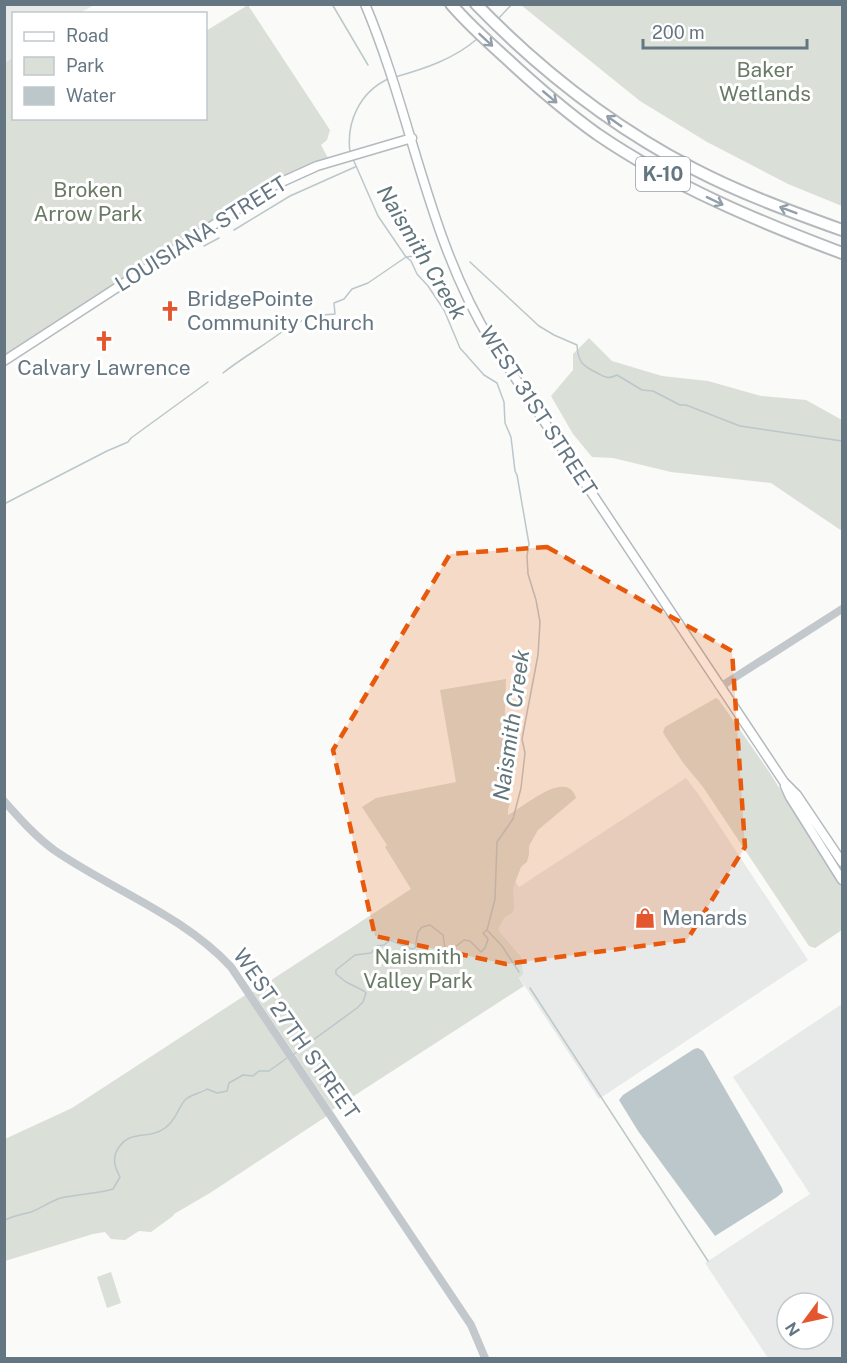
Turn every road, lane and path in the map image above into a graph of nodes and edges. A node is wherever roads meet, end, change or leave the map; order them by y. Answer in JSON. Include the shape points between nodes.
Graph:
{"nodes":[{"id":1,"x":364,"y":4,"type":"edge"},
{"id":2,"x":451,"y":4,"type":"edge"},
{"id":3,"x":479,"y":7,"type":"edge"},
{"id":4,"x":412,"y":138,"type":"junction"},
{"id":5,"x":843,"y":230,"type":"edge"},
{"id":6,"x":843,"y":253,"type":"edge"},
{"id":7,"x":4,"y":361,"type":"edge"},
{"id":8,"x":843,"y":609,"type":"edge"},
{"id":9,"x":720,"y":687,"type":"junction"},
{"id":10,"x":784,"y":782,"type":"junction"},
{"id":11,"x":4,"y":801,"type":"edge"},
{"id":12,"x":843,"y":862,"type":"edge"},
{"id":13,"x":843,"y":880,"type":"edge"},
{"id":14,"x":486,"y":1359,"type":"edge"}],
"edges":[{"from":1,"to":4,"type":"main road","name":"WEST 31ST STREET"},
{"from":2,"to":6,"type":"highway","number":"K-10","one_way":true,"via":[[506,58],[581,122],[621,149],[747,216]]},
{"from":5,"to":3,"type":"highway","number":"K-10","one_way":true,"via":[[725,184],[653,146],[585,100]]},
{"from":4,"to":7,"type":"main road","name":"LOUISIANA STREET","via":[[334,160],[275,185]]},
{"from":4,"to":9,"type":"main road","name":"WEST 31ST STREET","via":[[448,254],[492,343]]},
{"from":8,"to":9,"type":"street"},
{"from":9,"to":10,"type":"main road","name":"WEST 31ST STREET"},
{"from":10,"to":12,"type":"main road","name":"WEST 31ST STREET"},
{"from":10,"to":13,"type":"main road","name":"WEST 31ST STREET"},
{"from":11,"to":14,"type":"street","name":"WEST 27TH STREET","via":[[56,851],[199,936],[239,977],[471,1325]]}]}
